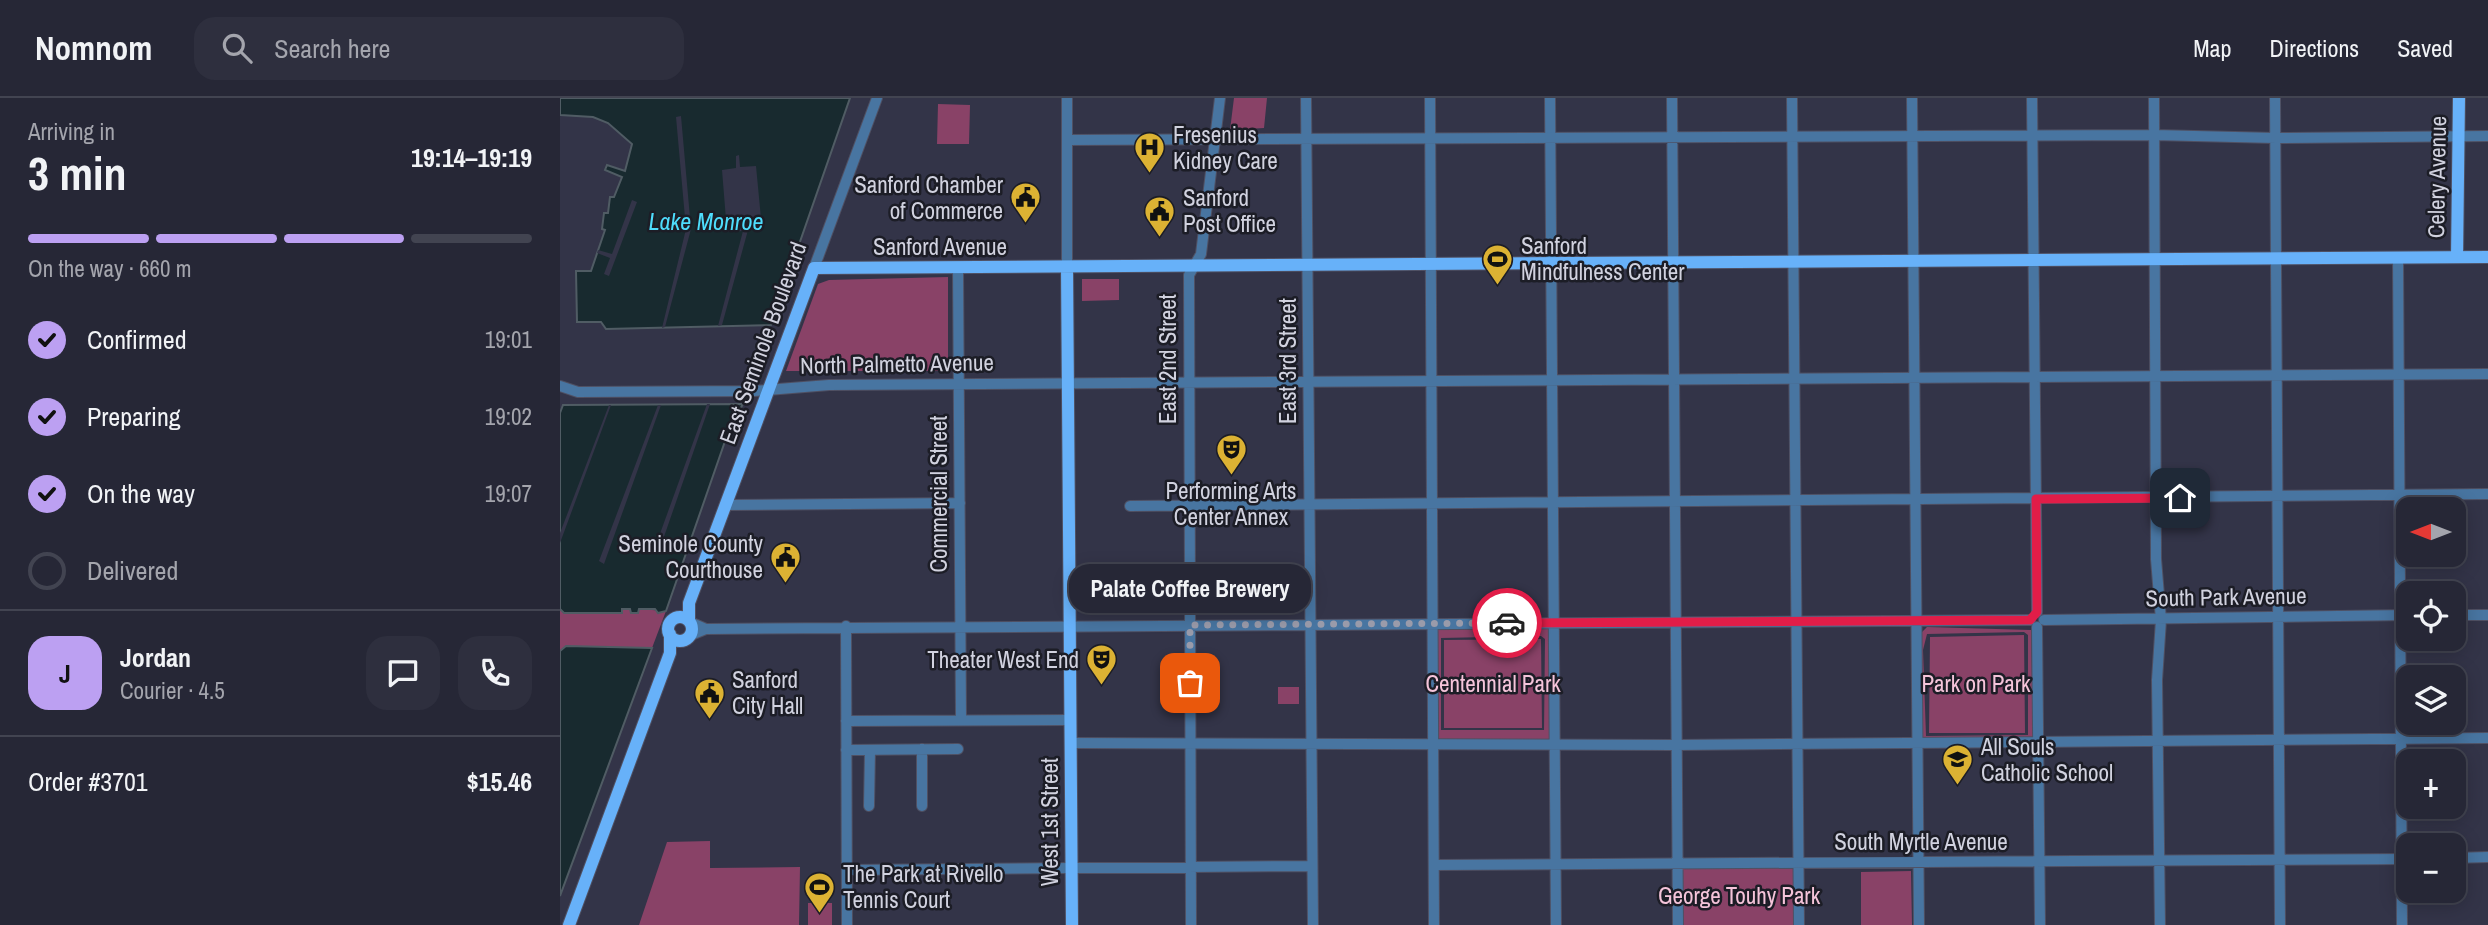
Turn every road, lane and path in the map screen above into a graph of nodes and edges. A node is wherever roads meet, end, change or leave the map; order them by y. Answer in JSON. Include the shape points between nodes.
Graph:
{"nodes":[{"id":1,"x":877,"y":98,"type":"edge"},
{"id":2,"x":1067,"y":98,"type":"edge"},
{"id":3,"x":1220,"y":98,"type":"edge"},
{"id":4,"x":1306,"y":98,"type":"edge"},
{"id":5,"x":1430,"y":98,"type":"edge"},
{"id":6,"x":1550,"y":98,"type":"edge"},
{"id":7,"x":1672,"y":98,"type":"edge"},
{"id":8,"x":1792,"y":98,"type":"edge"},
{"id":9,"x":1912,"y":98,"type":"edge"},
{"id":10,"x":2032,"y":98,"type":"edge"},
{"id":11,"x":2154,"y":98,"type":"edge"},
{"id":12,"x":2276,"y":98,"type":"edge"},
{"id":13,"x":2459,"y":98,"type":"edge"},
{"id":14,"x":2154,"y":135,"type":"junction"},
{"id":15,"x":2488,"y":136,"type":"edge"},
{"id":16,"x":1913,"y":137,"type":"junction"},
{"id":17,"x":2033,"y":137,"type":"junction"},
{"id":18,"x":2459,"y":137,"type":"junction"},
{"id":19,"x":1431,"y":138,"type":"junction"},
{"id":20,"x":1550,"y":138,"type":"junction"},
{"id":21,"x":1673,"y":138,"type":"junction"},
{"id":22,"x":1792,"y":138,"type":"junction"},
{"id":23,"x":2275,"y":138,"type":"junction"},
{"id":24,"x":1214,"y":139,"type":"junction"},
{"id":25,"x":1306,"y":139,"type":"junction"},
{"id":26,"x":1067,"y":140,"type":"junction"},
{"id":27,"x":2398,"y":257,"type":"junction"},
{"id":28,"x":2456,"y":257,"type":"junction"},
{"id":29,"x":2488,"y":257,"type":"edge"},
{"id":30,"x":2277,"y":258,"type":"junction"},
{"id":31,"x":2035,"y":259,"type":"junction"},
{"id":32,"x":2156,"y":259,"type":"junction"},
{"id":33,"x":1913,"y":260,"type":"junction"},
{"id":34,"x":1793,"y":261,"type":"junction"},
{"id":35,"x":1672,"y":263,"type":"junction"},
{"id":36,"x":1551,"y":264,"type":"junction"},
{"id":37,"x":1308,"y":266,"type":"junction"},
{"id":38,"x":1430,"y":266,"type":"junction"},
{"id":39,"x":1067,"y":267,"type":"junction"},
{"id":40,"x":1194,"y":267,"type":"junction"},
{"id":41,"x":814,"y":268,"type":"junction"},
{"id":42,"x":958,"y":268,"type":"junction"},
{"id":43,"x":2488,"y":374,"type":"edge"},
{"id":44,"x":2397,"y":375,"type":"junction"},
{"id":45,"x":2276,"y":376,"type":"junction"},
{"id":46,"x":1794,"y":377,"type":"junction"},
{"id":47,"x":2035,"y":377,"type":"junction"},
{"id":48,"x":2156,"y":378,"type":"junction"},
{"id":49,"x":1673,"y":379,"type":"junction"},
{"id":50,"x":1915,"y":379,"type":"junction"},
{"id":51,"x":1552,"y":381,"type":"junction"},
{"id":52,"x":1189,"y":382,"type":"junction"},
{"id":53,"x":1310,"y":382,"type":"junction"},
{"id":54,"x":1431,"y":382,"type":"junction"},
{"id":55,"x":959,"y":384,"type":"junction"},
{"id":56,"x":1068,"y":384,"type":"junction"},
{"id":57,"x":560,"y":386,"type":"edge"},
{"id":58,"x":769,"y":388,"type":"junction"},
{"id":59,"x":2488,"y":494,"type":"edge"},
{"id":60,"x":2398,"y":496,"type":"junction"},
{"id":61,"x":2277,"y":497,"type":"junction"},
{"id":62,"x":1916,"y":498,"type":"junction"},
{"id":63,"x":2156,"y":498,"type":"junction"},
{"id":64,"x":1674,"y":499,"type":"junction"},
{"id":65,"x":1797,"y":499,"type":"junction"},
{"id":66,"x":2036,"y":499,"type":"junction"},
{"id":67,"x":1431,"y":501,"type":"junction"},
{"id":68,"x":1552,"y":502,"type":"junction"},
{"id":69,"x":960,"y":503,"type":"junction"},
{"id":70,"x":1310,"y":503,"type":"junction"},
{"id":71,"x":726,"y":505,"type":"junction"},
{"id":72,"x":1189,"y":505,"type":"junction"},
{"id":73,"x":1129,"y":506,"type":"dead end"},
{"id":74,"x":2402,"y":581,"type":"edge"},
{"id":75,"x":2396,"y":615,"type":"edge"},
{"id":76,"x":2466,"y":615,"type":"edge"},
{"id":77,"x":2488,"y":615,"type":"edge"},
{"id":78,"x":2280,"y":617,"type":"junction"},
{"id":79,"x":685,"y":620,"type":"junction"},
{"id":80,"x":1917,"y":620,"type":"junction"},
{"id":81,"x":2037,"y":620,"type":"junction"},
{"id":82,"x":2161,"y":620,"type":"junction"},
{"id":83,"x":1675,"y":622,"type":"junction"},
{"id":84,"x":1796,"y":622,"type":"junction"},
{"id":85,"x":1433,"y":623,"type":"junction"},
{"id":86,"x":1554,"y":623,"type":"junction"},
{"id":87,"x":1312,"y":624,"type":"junction"},
{"id":88,"x":1190,"y":625,"type":"junction"},
{"id":89,"x":846,"y":626,"type":"junction"},
{"id":90,"x":961,"y":626,"type":"junction"},
{"id":91,"x":1069,"y":626,"type":"junction"},
{"id":92,"x":706,"y":629,"type":"junction"},
{"id":93,"x":670,"y":634,"type":"junction"},
{"id":94,"x":686,"y":638,"type":"junction"},
{"id":95,"x":2403,"y":651,"type":"edge"},
{"id":96,"x":670,"y":653,"type":"junction"},
{"id":97,"x":961,"y":720,"type":"junction"},
{"id":98,"x":1070,"y":720,"type":"junction"},
{"id":99,"x":846,"y":721,"type":"junction"},
{"id":100,"x":2400,"y":738,"type":"junction"},
{"id":101,"x":2488,"y":738,"type":"edge"},
{"id":102,"x":2279,"y":739,"type":"junction"},
{"id":103,"x":2157,"y":741,"type":"junction"},
{"id":104,"x":1797,"y":742,"type":"junction"},
{"id":105,"x":1918,"y":742,"type":"junction"},
{"id":106,"x":2039,"y":742,"type":"junction"},
{"id":107,"x":1070,"y":743,"type":"junction"},
{"id":108,"x":1433,"y":744,"type":"junction"},
{"id":109,"x":1554,"y":744,"type":"junction"},
{"id":110,"x":1191,"y":745,"type":"junction"},
{"id":111,"x":1312,"y":745,"type":"junction"},
{"id":112,"x":1675,"y":745,"type":"junction"},
{"id":113,"x":922,"y":749,"type":"junction"},
{"id":114,"x":958,"y":749,"type":"dead end"},
{"id":115,"x":846,"y":750,"type":"junction"},
{"id":116,"x":870,"y":750,"type":"junction"},
{"id":117,"x":869,"y":806,"type":"dead end"},
{"id":118,"x":922,"y":806,"type":"dead end"},
{"id":119,"x":2403,"y":833,"type":"edge"},
{"id":120,"x":2488,"y":857,"type":"edge"},
{"id":121,"x":2466,"y":858,"type":"edge"},
{"id":122,"x":2396,"y":859,"type":"edge"},
{"id":123,"x":2160,"y":860,"type":"junction"},
{"id":124,"x":2280,"y":860,"type":"junction"},
{"id":125,"x":2040,"y":862,"type":"junction"},
{"id":126,"x":1800,"y":863,"type":"junction"},
{"id":127,"x":1919,"y":863,"type":"junction"},
{"id":128,"x":1555,"y":864,"type":"junction"},
{"id":129,"x":1678,"y":864,"type":"junction"},
{"id":130,"x":1434,"y":865,"type":"junction"},
{"id":131,"x":1312,"y":866,"type":"junction"},
{"id":132,"x":1191,"y":867,"type":"junction"},
{"id":133,"x":1072,"y":868,"type":"junction"},
{"id":134,"x":847,"y":870,"type":"junction"},
{"id":135,"x":2403,"y":903,"type":"edge"},
{"id":136,"x":569,"y":925,"type":"edge"},
{"id":137,"x":847,"y":925,"type":"edge"},
{"id":138,"x":1072,"y":925,"type":"edge"},
{"id":139,"x":1191,"y":925,"type":"edge"},
{"id":140,"x":1313,"y":925,"type":"edge"},
{"id":141,"x":1434,"y":925,"type":"edge"},
{"id":142,"x":1556,"y":925,"type":"edge"},
{"id":143,"x":1678,"y":925,"type":"edge"},
{"id":144,"x":1800,"y":925,"type":"edge"},
{"id":145,"x":1919,"y":925,"type":"edge"},
{"id":146,"x":2040,"y":925,"type":"edge"},
{"id":147,"x":2160,"y":925,"type":"edge"},
{"id":148,"x":2280,"y":925,"type":"edge"},
{"id":149,"x":2402,"y":925,"type":"edge"}],
"edges":[{"from":1,"to":41,"type":"street","name":"East Seminole Boulevard"},
{"from":2,"to":26,"type":"street"},
{"from":3,"to":24,"type":"street","name":"East 2nd Street"},
{"from":4,"to":25,"type":"street","name":"East 3rd Street"},
{"from":5,"to":19,"type":"street"},
{"from":6,"to":20,"type":"street"},
{"from":7,"to":21,"type":"street"},
{"from":8,"to":22,"type":"street"},
{"from":9,"to":16,"type":"street"},
{"from":10,"to":17,"type":"street"},
{"from":11,"to":14,"type":"street"},
{"from":12,"to":23,"type":"street"},
{"from":13,"to":18,"type":"main road","name":"Celery Avenue"},
{"from":14,"to":17,"type":"street"},
{"from":14,"to":23,"type":"street"},
{"from":14,"to":32,"type":"street"},
{"from":15,"to":18,"type":"street"},
{"from":16,"to":17,"type":"street"},
{"from":16,"to":22,"type":"street"},
{"from":16,"to":33,"type":"street"},
{"from":17,"to":31,"type":"street"},
{"from":18,"to":23,"type":"street"},
{"from":18,"to":28,"type":"main road","name":"Celery Avenue"},
{"from":19,"to":20,"type":"street"},
{"from":19,"to":25,"type":"street"},
{"from":19,"to":38,"type":"street"},
{"from":20,"to":21,"type":"street"},
{"from":20,"to":36,"type":"street"},
{"from":21,"to":22,"type":"street"},
{"from":21,"to":35,"type":"street"},
{"from":22,"to":34,"type":"street"},
{"from":23,"to":30,"type":"street"},
{"from":24,"to":25,"type":"street"},
{"from":24,"to":26,"type":"street"},
{"from":24,"to":40,"type":"street","name":"East 2nd Street","via":[[1200,254]]},
{"from":25,"to":37,"type":"street","name":"East 3rd Street"},
{"from":26,"to":39,"type":"street"},
{"from":27,"to":28,"type":"main road","name":"Sanford Avenue"},
{"from":27,"to":30,"type":"main road","name":"Sanford Avenue"},
{"from":27,"to":44,"type":"street"},
{"from":28,"to":29,"type":"main road","name":"Sanford Avenue"},
{"from":30,"to":32,"type":"main road","name":"Sanford Avenue"},
{"from":30,"to":45,"type":"street"},
{"from":31,"to":32,"type":"main road","name":"Sanford Avenue"},
{"from":31,"to":33,"type":"main road","name":"Sanford Avenue"},
{"from":31,"to":47,"type":"street"},
{"from":32,"to":48,"type":"street"},
{"from":33,"to":34,"type":"main road","name":"Sanford Avenue"},
{"from":33,"to":50,"type":"street"},
{"from":34,"to":35,"type":"main road","name":"Sanford Avenue"},
{"from":34,"to":46,"type":"street"},
{"from":35,"to":36,"type":"main road","name":"Sanford Avenue"},
{"from":35,"to":49,"type":"street"},
{"from":36,"to":38,"type":"main road","name":"Sanford Avenue"},
{"from":36,"to":51,"type":"street"},
{"from":37,"to":38,"type":"main road","name":"Sanford Avenue"},
{"from":37,"to":40,"type":"main road","name":"Sanford Avenue"},
{"from":37,"to":53,"type":"street","name":"East 3rd Street"},
{"from":38,"to":54,"type":"street"},
{"from":39,"to":40,"type":"main road","name":"Sanford Avenue"},
{"from":39,"to":42,"type":"main road","name":"Sanford Avenue"},
{"from":39,"to":56,"type":"main road","name":"West 1st Street"},
{"from":40,"to":52,"type":"street","name":"East 2nd Street","via":[[1189,275]]},
{"from":41,"to":42,"type":"main road","name":"Sanford Avenue"},
{"from":41,"to":58,"type":"main road","name":"East Seminole Boulevard"},
{"from":42,"to":55,"type":"street","name":"Commercial Street"},
{"from":43,"to":44,"type":"street","name":"North Palmetto Avenue"},
{"from":44,"to":45,"type":"street","name":"North Palmetto Avenue"},
{"from":44,"to":60,"type":"street"},
{"from":45,"to":48,"type":"street","name":"North Palmetto Avenue"},
{"from":45,"to":61,"type":"street"},
{"from":46,"to":49,"type":"street","name":"North Palmetto Avenue"},
{"from":46,"to":50,"type":"street","name":"North Palmetto Avenue"},
{"from":46,"to":65,"type":"street"},
{"from":47,"to":48,"type":"street","name":"North Palmetto Avenue"},
{"from":47,"to":50,"type":"street","name":"North Palmetto Avenue"},
{"from":47,"to":66,"type":"street"},
{"from":48,"to":63,"type":"street"},
{"from":49,"to":51,"type":"street","name":"North Palmetto Avenue"},
{"from":49,"to":64,"type":"street"},
{"from":50,"to":62,"type":"street"},
{"from":51,"to":54,"type":"street","name":"North Palmetto Avenue"},
{"from":51,"to":68,"type":"street"},
{"from":52,"to":53,"type":"street","name":"North Palmetto Avenue"},
{"from":52,"to":56,"type":"street","name":"North Palmetto Avenue"},
{"from":52,"to":72,"type":"street","name":"East 2nd Street"},
{"from":53,"to":54,"type":"street","name":"North Palmetto Avenue"},
{"from":53,"to":70,"type":"street","name":"East 3rd Street"},
{"from":54,"to":67,"type":"street"},
{"from":55,"to":56,"type":"street","name":"North Palmetto Avenue"},
{"from":55,"to":58,"type":"street","name":"North Palmetto Avenue"},
{"from":55,"to":69,"type":"street","name":"Commercial Street"},
{"from":56,"to":91,"type":"main road","name":"West 1st Street"},
{"from":57,"to":58,"type":"street","name":"North Palmetto Avenue","via":[[600,392]]},
{"from":58,"to":71,"type":"main road","name":"East Seminole Boulevard"},
{"from":59,"to":60,"type":"street"},
{"from":60,"to":61,"type":"street"},
{"from":60,"to":74,"type":"street"},
{"from":61,"to":63,"type":"street"},
{"from":61,"to":78,"type":"street"},
{"from":62,"to":65,"type":"street"},
{"from":62,"to":66,"type":"street"},
{"from":62,"to":80,"type":"street"},
{"from":63,"to":66,"type":"street"},
{"from":63,"to":82,"type":"street"},
{"from":64,"to":65,"type":"street"},
{"from":64,"to":68,"type":"street"},
{"from":64,"to":83,"type":"street"},
{"from":65,"to":84,"type":"street"},
{"from":66,"to":81,"type":"street"},
{"from":67,"to":68,"type":"street"},
{"from":67,"to":70,"type":"street"},
{"from":67,"to":85,"type":"street"},
{"from":68,"to":86,"type":"street"},
{"from":69,"to":71,"type":"street"},
{"from":69,"to":90,"type":"street","name":"Commercial Street"},
{"from":70,"to":72,"type":"street"},
{"from":70,"to":87,"type":"street","name":"East 3rd Street"},
{"from":71,"to":79,"type":"main road","name":"East Seminole Boulevard"},
{"from":72,"to":73,"type":"street"},
{"from":72,"to":88,"type":"street","name":"East 2nd Street"},
{"from":75,"to":78,"type":"street","name":"South Park Avenue"},
{"from":76,"to":77,"type":"street"},
{"from":78,"to":82,"type":"street","name":"South Park Avenue"},
{"from":78,"to":102,"type":"street"},
{"from":79,"to":92,"type":"street"},
{"from":79,"to":93,"type":"main road","via":[[670,623]]},
{"from":79,"to":94,"type":"main road","name":"East Seminole Boulevard"},
{"from":80,"to":81,"type":"street","name":"South Park Avenue"},
{"from":80,"to":84,"type":"street","name":"South Park Avenue"},
{"from":80,"to":105,"type":"street"},
{"from":81,"to":82,"type":"street","name":"South Park Avenue"},
{"from":81,"to":106,"type":"street"},
{"from":82,"to":103,"type":"street"},
{"from":83,"to":84,"type":"street","name":"South Park Avenue"},
{"from":83,"to":86,"type":"street","name":"South Park Avenue"},
{"from":83,"to":112,"type":"street"},
{"from":84,"to":104,"type":"street"},
{"from":85,"to":86,"type":"street","name":"South Park Avenue"},
{"from":85,"to":87,"type":"street","name":"South Park Avenue"},
{"from":85,"to":108,"type":"street"},
{"from":86,"to":109,"type":"street"},
{"from":87,"to":88,"type":"street","name":"South Park Avenue"},
{"from":87,"to":111,"type":"street","name":"East 3rd Street"},
{"from":88,"to":91,"type":"street","name":"South Park Avenue"},
{"from":88,"to":110,"type":"street","name":"East 2nd Street"},
{"from":89,"to":90,"type":"street","name":"South Park Avenue"},
{"from":89,"to":92,"type":"street","name":"South Park Avenue"},
{"from":89,"to":99,"type":"street"},
{"from":90,"to":91,"type":"street","name":"South Park Avenue"},
{"from":90,"to":97,"type":"street","name":"Commercial Street"},
{"from":91,"to":98,"type":"main road","name":"West 1st Street"},
{"from":92,"to":94,"type":"street"},
{"from":93,"to":94,"type":"main road","via":[[675,639]]},
{"from":93,"to":96,"type":"main road"},
{"from":94,"to":96,"type":"main road"},
{"from":95,"to":100,"type":"street"},
{"from":96,"to":136,"type":"main road"},
{"from":97,"to":98,"type":"street"},
{"from":97,"to":99,"type":"street"},
{"from":98,"to":107,"type":"main road","name":"West 1st Street"},
{"from":99,"to":115,"type":"street"},
{"from":100,"to":101,"type":"street"},
{"from":100,"to":102,"type":"street"},
{"from":100,"to":119,"type":"street"},
{"from":102,"to":103,"type":"street"},
{"from":102,"to":124,"type":"street"},
{"from":103,"to":106,"type":"street"},
{"from":103,"to":123,"type":"street"},
{"from":104,"to":105,"type":"street"},
{"from":104,"to":112,"type":"street"},
{"from":104,"to":126,"type":"street"},
{"from":105,"to":106,"type":"street"},
{"from":105,"to":127,"type":"street"},
{"from":106,"to":125,"type":"street"},
{"from":107,"to":110,"type":"street"},
{"from":107,"to":133,"type":"main road","name":"West 1st Street"},
{"from":108,"to":109,"type":"street"},
{"from":108,"to":111,"type":"street"},
{"from":108,"to":130,"type":"street"},
{"from":109,"to":112,"type":"street"},
{"from":109,"to":128,"type":"street"},
{"from":110,"to":111,"type":"street"},
{"from":110,"to":132,"type":"street","name":"East 2nd Street"},
{"from":111,"to":131,"type":"street","name":"East 3rd Street"},
{"from":112,"to":129,"type":"street"},
{"from":113,"to":114,"type":"street"},
{"from":113,"to":116,"type":"street"},
{"from":113,"to":118,"type":"street"},
{"from":115,"to":116,"type":"street"},
{"from":115,"to":134,"type":"street"},
{"from":116,"to":117,"type":"street"},
{"from":120,"to":121,"type":"street"},
{"from":122,"to":124,"type":"street","name":"South Myrtle Avenue"},
{"from":123,"to":124,"type":"street","name":"South Myrtle Avenue"},
{"from":123,"to":125,"type":"street","name":"South Myrtle Avenue"},
{"from":123,"to":147,"type":"street"},
{"from":124,"to":148,"type":"street"},
{"from":125,"to":127,"type":"street","name":"South Myrtle Avenue"},
{"from":125,"to":146,"type":"street"},
{"from":126,"to":127,"type":"street","name":"South Myrtle Avenue"},
{"from":126,"to":129,"type":"street","name":"South Myrtle Avenue"},
{"from":126,"to":144,"type":"street"},
{"from":127,"to":145,"type":"street"},
{"from":128,"to":129,"type":"street","name":"South Myrtle Avenue"},
{"from":128,"to":130,"type":"street","name":"South Myrtle Avenue"},
{"from":128,"to":142,"type":"street"},
{"from":129,"to":143,"type":"street"},
{"from":130,"to":141,"type":"street"},
{"from":131,"to":132,"type":"street"},
{"from":131,"to":140,"type":"street","name":"East 3rd Street"},
{"from":132,"to":133,"type":"street"},
{"from":132,"to":139,"type":"street","name":"East 2nd Street"},
{"from":133,"to":134,"type":"street"},
{"from":133,"to":138,"type":"main road","name":"West 1st Street"},
{"from":134,"to":137,"type":"street"},
{"from":135,"to":149,"type":"street"}]}
